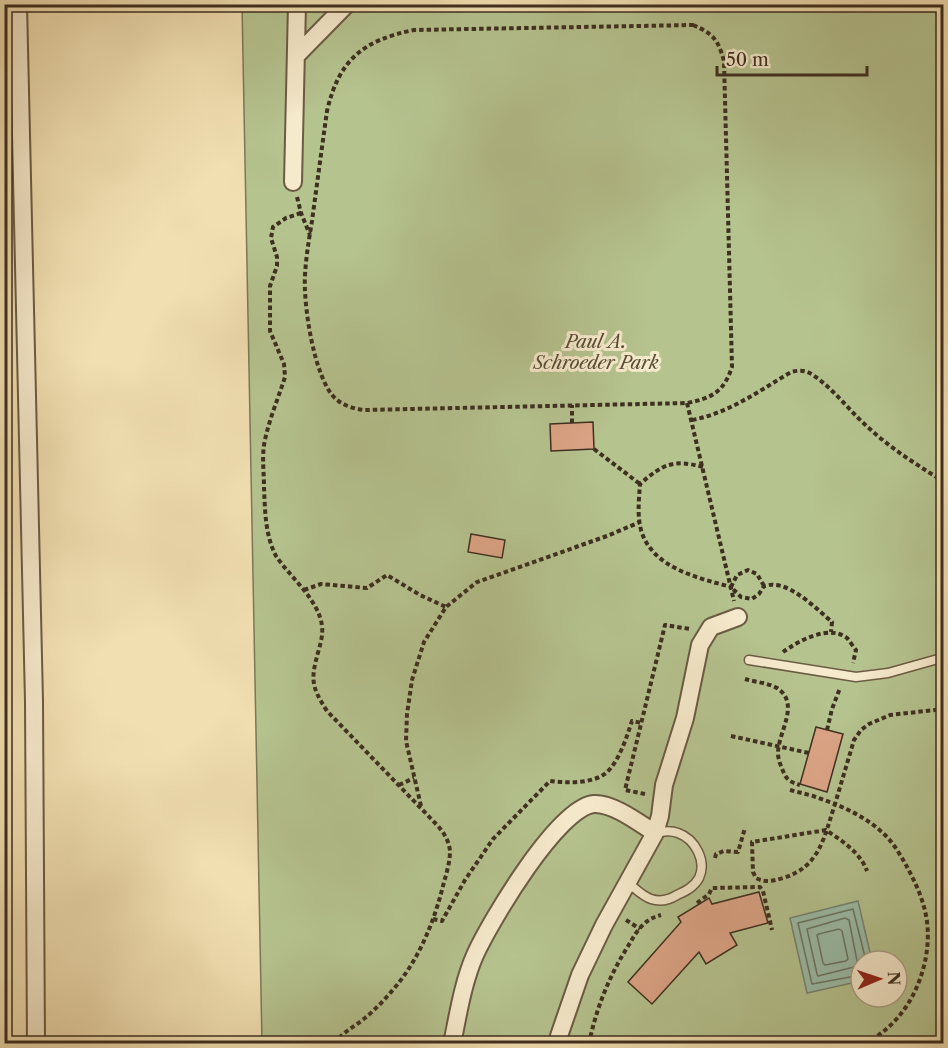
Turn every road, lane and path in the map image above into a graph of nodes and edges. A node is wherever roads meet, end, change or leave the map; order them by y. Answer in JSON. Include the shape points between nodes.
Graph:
{"nodes":[{"id":1,"x":18,"y":4,"type":"edge"},
{"id":2,"x":297,"y":4,"type":"edge"},
{"id":3,"x":347,"y":4,"type":"edge"},
{"id":4,"x":296,"y":56,"type":"junction"},
{"id":5,"x":293,"y":182,"type":"joint"},
{"id":6,"x":301,"y":213,"type":"junction"},
{"id":7,"x":310,"y":236,"type":"junction"},
{"id":8,"x":687,"y":403,"type":"junction"},
{"id":9,"x":572,"y":405,"type":"junction"},
{"id":10,"x":692,"y":420,"type":"junction"},
{"id":11,"x":572,"y":423,"type":"dead end"},
{"id":12,"x":594,"y":449,"type":"dead end"},
{"id":13,"x":703,"y":467,"type":"junction"},
{"id":14,"x":944,"y":482,"type":"edge"},
{"id":15,"x":640,"y":484,"type":"junction"},
{"id":16,"x":640,"y":522,"type":"junction"},
{"id":17,"x":764,"y":586,"type":"junction"},
{"id":18,"x":731,"y":587,"type":"junction"},
{"id":19,"x":303,"y":590,"type":"junction"},
{"id":20,"x":446,"y":607,"type":"junction"},
{"id":21,"x":738,"y":617,"type":"joint"},
{"id":22,"x":697,"y":630,"type":"dead end"},
{"id":23,"x":831,"y":632,"type":"dead end"},
{"id":24,"x":938,"y":659,"type":"dead end"},
{"id":25,"x":749,"y":660,"type":"dead end"},
{"id":26,"x":745,"y":679,"type":"dead end"},
{"id":27,"x":944,"y":709,"type":"edge"},
{"id":28,"x":642,"y":723,"type":"junction"},
{"id":29,"x":731,"y":736,"type":"dead end"},
{"id":30,"x":779,"y":746,"type":"junction"},
{"id":31,"x":809,"y":753,"type":"dead end"},
{"id":32,"x":414,"y":778,"type":"junction"},
{"id":33,"x":800,"y":784,"type":"dead end"},
{"id":34,"x":399,"y":785,"type":"junction"},
{"id":35,"x":790,"y":790,"type":"dead end"},
{"id":36,"x":646,"y":794,"type":"dead end"},
{"id":37,"x":835,"y":804,"type":"junction"},
{"id":38,"x":422,"y":808,"type":"junction"},
{"id":39,"x":745,"y":828,"type":"dead end"},
{"id":40,"x":826,"y":830,"type":"junction"},
{"id":41,"x":655,"y":833,"type":"junction"},
{"id":42,"x":716,"y":861,"type":"dead end"},
{"id":43,"x":867,"y":871,"type":"dead end"},
{"id":44,"x":628,"y":883,"type":"junction"},
{"id":45,"x":692,"y":906,"type":"dead end"},
{"id":46,"x":657,"y":912,"type":"dead end"},
{"id":47,"x":628,"y":913,"type":"dead end"},
{"id":48,"x":433,"y":919,"type":"junction"},
{"id":49,"x":640,"y":929,"type":"junction"},
{"id":50,"x":772,"y":930,"type":"dead end"},
{"id":51,"x":36,"y":1044,"type":"edge"},
{"id":52,"x":333,"y":1044,"type":"edge"},
{"id":53,"x":452,"y":1044,"type":"edge"},
{"id":54,"x":558,"y":1044,"type":"edge"},
{"id":55,"x":589,"y":1044,"type":"edge"},
{"id":56,"x":865,"y":1044,"type":"edge"}],
"edges":[{"from":1,"to":51,"type":"street","via":[[34,701]]},
{"from":2,"to":4,"type":"street"},
{"from":3,"to":4,"type":"street"},
{"from":4,"to":5,"type":"street"},
{"from":5,"to":6,"type":"path"},
{"from":6,"to":7,"type":"path"},
{"from":6,"to":19,"type":"path","via":[[273,227],[278,266],[270,285],[270,331],[284,364],[285,377],[267,432],[263,461],[271,548]]},
{"from":7,"to":8,"type":"path","via":[[330,95],[353,58],[376,41],[414,30],[693,25],[707,31],[716,40],[724,61],[732,367],[722,389]]},
{"from":7,"to":9,"type":"path","via":[[304,275],[307,315],[315,354],[334,398],[354,409],[365,410]]},
{"from":8,"to":9,"type":"path"},
{"from":8,"to":10,"type":"path"},
{"from":9,"to":11,"type":"path"},
{"from":10,"to":13,"type":"path"},
{"from":10,"to":14,"type":"path","via":[[744,401],[791,372],[806,371],[834,392],[872,431]]},
{"from":12,"to":15,"type":"path"},
{"from":13,"to":15,"type":"path","via":[[685,462],[670,464]]},
{"from":13,"to":18,"type":"path"},
{"from":15,"to":16,"type":"path"},
{"from":16,"to":18,"type":"path","via":[[654,553],[674,568]]},
{"from":16,"to":20,"type":"path","via":[[477,582]]},
{"from":17,"to":18,"type":"path","via":[[752,599],[741,597]]},
{"from":17,"to":18,"type":"path","via":[[757,574],[747,570],[737,575]]},
{"from":17,"to":23,"type":"path","via":[[775,584],[791,590],[832,622]]},
{"from":18,"to":21,"type":"path"},
{"from":19,"to":20,"type":"path","via":[[321,585],[367,588],[387,575]]},
{"from":19,"to":34,"type":"path","via":[[316,608],[322,626],[312,675],[319,698]]},
{"from":20,"to":32,"type":"path","via":[[424,642],[412,680],[406,741]]},
{"from":21,"to":41,"type":"street","via":[[711,627],[700,645]]},
{"from":22,"to":28,"type":"path","via":[[665,625]]},
{"from":24,"to":25,"type":"lane","via":[[856,677]]},
{"from":26,"to":30,"type":"path","via":[[775,686],[786,700],[789,710]]},
{"from":27,"to":37,"type":"path","via":[[890,715],[861,730],[854,740]]},
{"from":28,"to":36,"type":"path","via":[[626,790]]},
{"from":28,"to":48,"type":"path","via":[[632,721],[615,762],[606,773],[588,780],[550,781],[494,839],[442,921]]},
{"from":29,"to":30,"type":"path"},
{"from":30,"to":31,"type":"path"},
{"from":30,"to":33,"type":"path","via":[[786,778]]},
{"from":32,"to":34,"type":"path"},
{"from":32,"to":38,"type":"path"},
{"from":34,"to":38,"type":"path"},
{"from":35,"to":37,"type":"path"},
{"from":37,"to":40,"type":"path"},
{"from":37,"to":56,"type":"path","via":[[867,820],[888,838],[911,874],[927,920],[926,964],[909,1001],[884,1032]]},
{"from":38,"to":48,"type":"path","via":[[443,831],[450,850]]},
{"from":39,"to":42,"type":"path","via":[[738,852],[719,851]]},
{"from":40,"to":40,"type":"path","via":[[816,854],[798,873],[773,881],[756,878],[752,842]]},
{"from":40,"to":43,"type":"path","via":[[851,849]]},
{"from":41,"to":44,"type":"street"},
{"from":41,"to":44,"type":"lane","via":[[667,831],[689,839],[701,859],[698,879],[689,889],[661,901]]},
{"from":41,"to":53,"type":"street","via":[[604,804],[579,809],[563,823],[531,862],[487,932],[474,958]]},
{"from":44,"to":54,"type":"street","via":[[580,975]]},
{"from":45,"to":50,"type":"path","via":[[712,888],[760,888]]},
{"from":46,"to":49,"type":"path","via":[[665,915],[647,921]]},
{"from":47,"to":49,"type":"path","via":[[624,918]]},
{"from":48,"to":52,"type":"path","via":[[415,959],[397,985]]},
{"from":49,"to":55,"type":"path","via":[[607,986]]}]}
